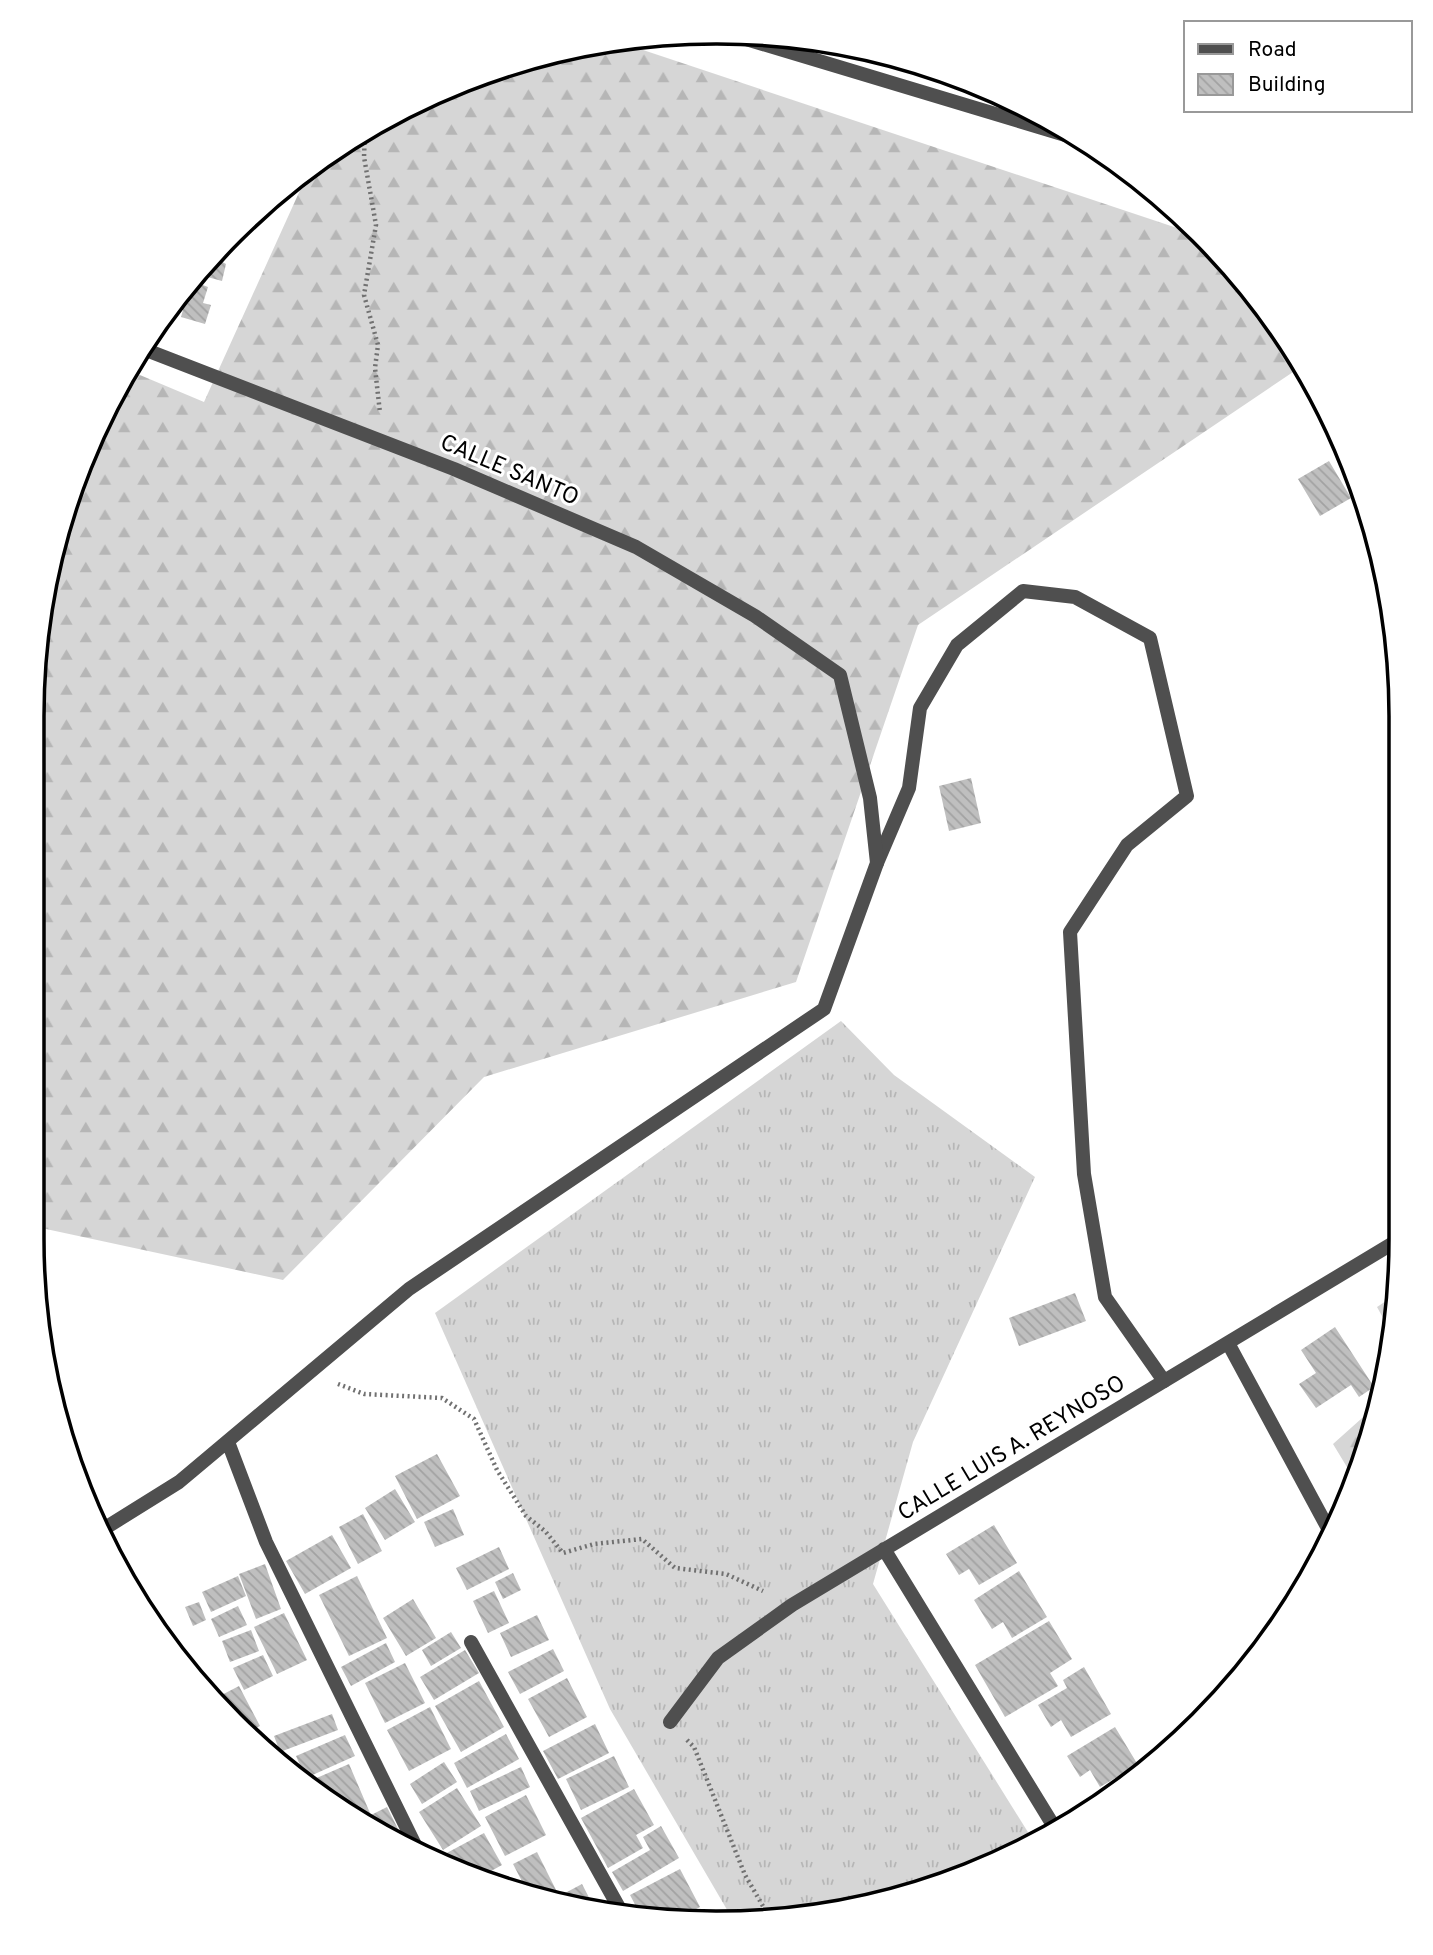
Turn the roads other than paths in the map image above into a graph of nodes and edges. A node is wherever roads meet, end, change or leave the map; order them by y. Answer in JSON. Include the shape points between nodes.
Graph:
{"nodes":[{"id":1,"x":770,"y":46,"type":"edge"},
{"id":2,"x":1042,"y":128,"type":"edge"},
{"id":3,"x":151,"y":352,"type":"edge"},
{"id":4,"x":877,"y":863,"type":"junction"},
{"id":5,"x":1389,"y":1246,"type":"edge"},
{"id":6,"x":1228,"y":1343,"type":"junction"},
{"id":7,"x":1164,"y":1381,"type":"junction"},
{"id":8,"x":228,"y":1442,"type":"junction"},
{"id":9,"x":1326,"y":1524,"type":"edge"},
{"id":10,"x":108,"y":1526,"type":"edge"},
{"id":11,"x":884,"y":1549,"type":"junction"},
{"id":12,"x":471,"y":1642,"type":"dead end"},
{"id":13,"x":670,"y":1722,"type":"road end"},
{"id":14,"x":1051,"y":1822,"type":"edge"},
{"id":15,"x":412,"y":1838,"type":"edge"},
{"id":16,"x":616,"y":1903,"type":"edge"}],
"edges":[{"from":1,"to":2,"type":"street"},
{"from":3,"to":4,"type":"street","name":"CALLE SANTO","via":[[636,547],[755,616],[840,675],[870,797]]},
{"from":4,"to":7,"type":"street","via":[[909,788],[920,708],[957,645],[1004,606],[1023,591],[1074,597],[1150,638],[1187,796],[1127,845],[1070,932],[1084,1174],[1105,1297]]},
{"from":4,"to":8,"type":"street","via":[[824,1009],[409,1289]]},
{"from":5,"to":6,"type":"street","name":"CALLE LUIS A. REYNOSO"},
{"from":6,"to":7,"type":"street","name":"CALLE LUIS A. REYNOSO"},
{"from":6,"to":9,"type":"street"},
{"from":7,"to":11,"type":"street","name":"CALLE LUIS A. REYNOSO"},
{"from":8,"to":10,"type":"street","via":[[179,1482]]},
{"from":8,"to":15,"type":"street","via":[[266,1542]]},
{"from":11,"to":13,"type":"street","name":"CALLE LUIS A. REYNOSO","via":[[792,1605],[718,1658]]},
{"from":11,"to":14,"type":"street"},
{"from":12,"to":16,"type":"street"}]}
